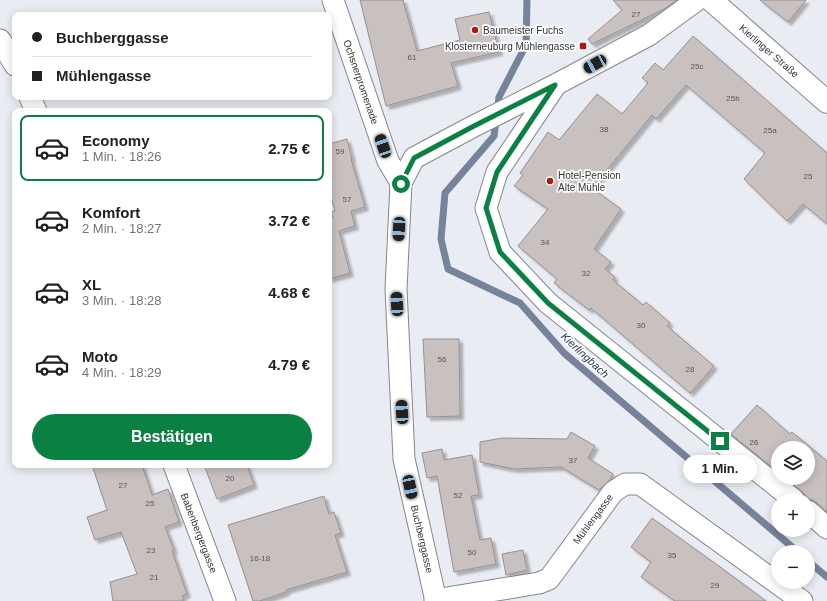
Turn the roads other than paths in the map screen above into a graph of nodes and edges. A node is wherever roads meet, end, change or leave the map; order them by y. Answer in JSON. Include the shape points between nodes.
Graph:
{"nodes":[{"id":1,"x":333,"y":0,"type":"edge"},
{"id":2,"x":697,"y":0,"type":"edge"},
{"id":3,"x":711,"y":0,"type":"edge"},
{"id":4,"x":0,"y":40,"type":"edge"},
{"id":5,"x":12,"y":60,"type":"edge"},
{"id":6,"x":555,"y":85,"type":"junction"},
{"id":7,"x":827,"y":102,"type":"edge"},
{"id":8,"x":401,"y":184,"type":"junction"},
{"id":9,"x":175,"y":468,"type":"edge"},
{"id":10,"x":785,"y":493,"type":"edge"},
{"id":11,"x":815,"y":517,"type":"edge"},
{"id":12,"x":827,"y":528,"type":"edge"},
{"id":13,"x":435,"y":600,"type":"edge"},
{"id":14,"x":225,"y":601,"type":"edge"},
{"id":15,"x":802,"y":601,"type":"edge"}],
"edges":[{"from":1,"to":8,"type":"street","name":"Ochsnerpromenade","via":[[388,161]]},
{"from":2,"to":6,"type":"street","name":"Buchberggasse","via":[[648,35]]},
{"from":3,"to":7,"type":"main road","name":"Kierlinger Straße"},
{"from":4,"to":5,"type":"street"},
{"from":6,"to":8,"type":"street","name":"Buchberggasse","via":[[414,158]]},
{"from":6,"to":10,"type":"street","via":[[497,172],[486,208],[500,252],[548,303]]},
{"from":8,"to":13,"type":"street","name":"Buchberggasse","via":[[396,289],[404,459]]},
{"from":9,"to":14,"type":"street","name":"Babenbergergasse"},
{"from":11,"to":12,"type":"street"},
{"from":13,"to":15,"type":"street","name":"Mühlengasse","via":[[539,583],[549,579],[613,492],[625,484],[640,484]]}]}
